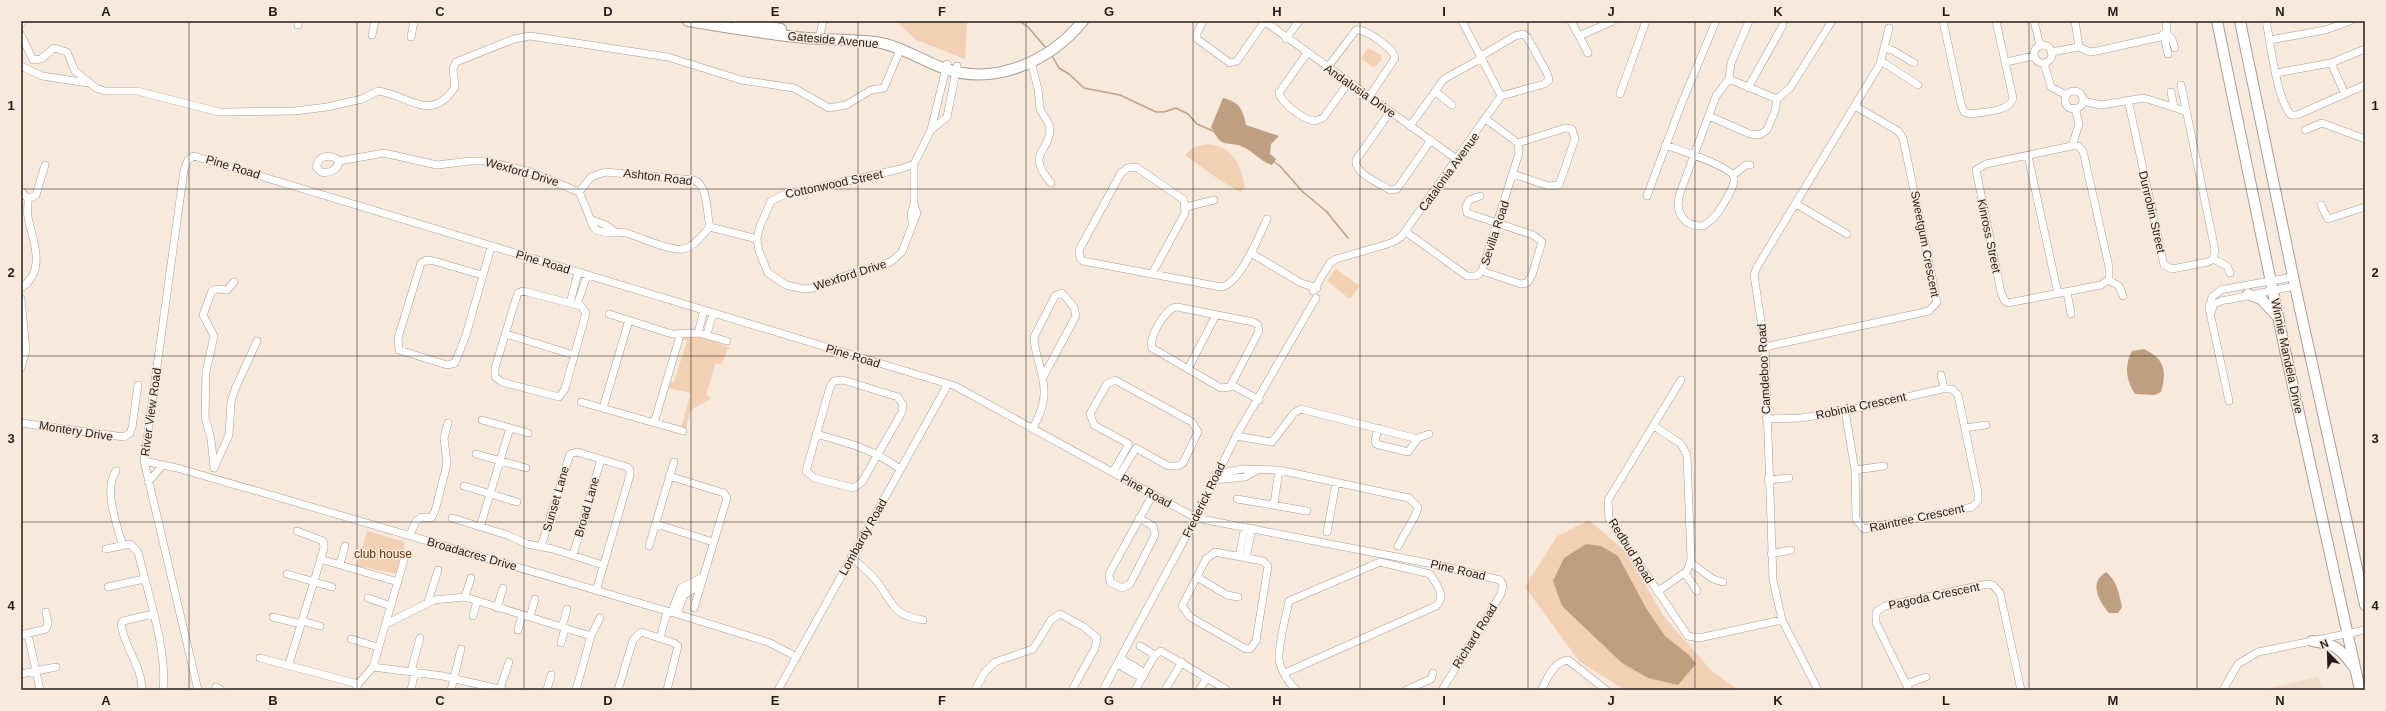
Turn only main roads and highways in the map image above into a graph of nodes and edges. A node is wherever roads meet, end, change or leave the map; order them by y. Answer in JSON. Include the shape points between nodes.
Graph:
{"nodes":[{"id":1,"x":688,"y":21,"type":"edge"},
{"id":2,"x":738,"y":21,"type":"edge"},
{"id":3,"x":1083,"y":21,"type":"edge"},
{"id":4,"x":2217,"y":21,"type":"edge"},
{"id":5,"x":2240,"y":21,"type":"edge"},
{"id":6,"x":819,"y":37,"type":"junction"},
{"id":7,"x":951,"y":67,"type":"junction"},
{"id":8,"x":2248,"y":294,"type":"road end"},
{"id":9,"x":2278,"y":317,"type":"junction"},
{"id":10,"x":2365,"y":605,"type":"edge"},
{"id":11,"x":2312,"y":641,"type":"road end"},
{"id":12,"x":2356,"y":669,"type":"junction"},
{"id":13,"x":2360,"y":690,"type":"edge"}],
"edges":[{"from":1,"to":6,"type":"main road","name":"Gateside Avenue","via":[[752,32]]},
{"from":2,"to":6,"type":"main road","name":"Gateside Avenue"},
{"from":3,"to":7,"type":"main road","name":"Gateside Avenue","via":[[1052,51],[1020,66],[985,70]]},
{"from":4,"to":9,"type":"main road","name":"Winnie Mandela Drive"},
{"from":5,"to":10,"type":"main road","name":"Winnie Mandela Drive"},
{"from":6,"to":7,"type":"main road","name":"Gateside Avenue","via":[[877,42]]},
{"from":6,"to":7,"type":"main road","name":"Gateside Avenue","via":[[889,40]]},
{"from":8,"to":9,"type":"main road","via":[[2262,300]]},
{"from":9,"to":12,"type":"main road","name":"Winnie Mandela Drive"},
{"from":11,"to":12,"type":"main road","via":[[2326,643],[2341,650]]},
{"from":12,"to":13,"type":"main road","name":"Winnie Mandela Drive"}]}
